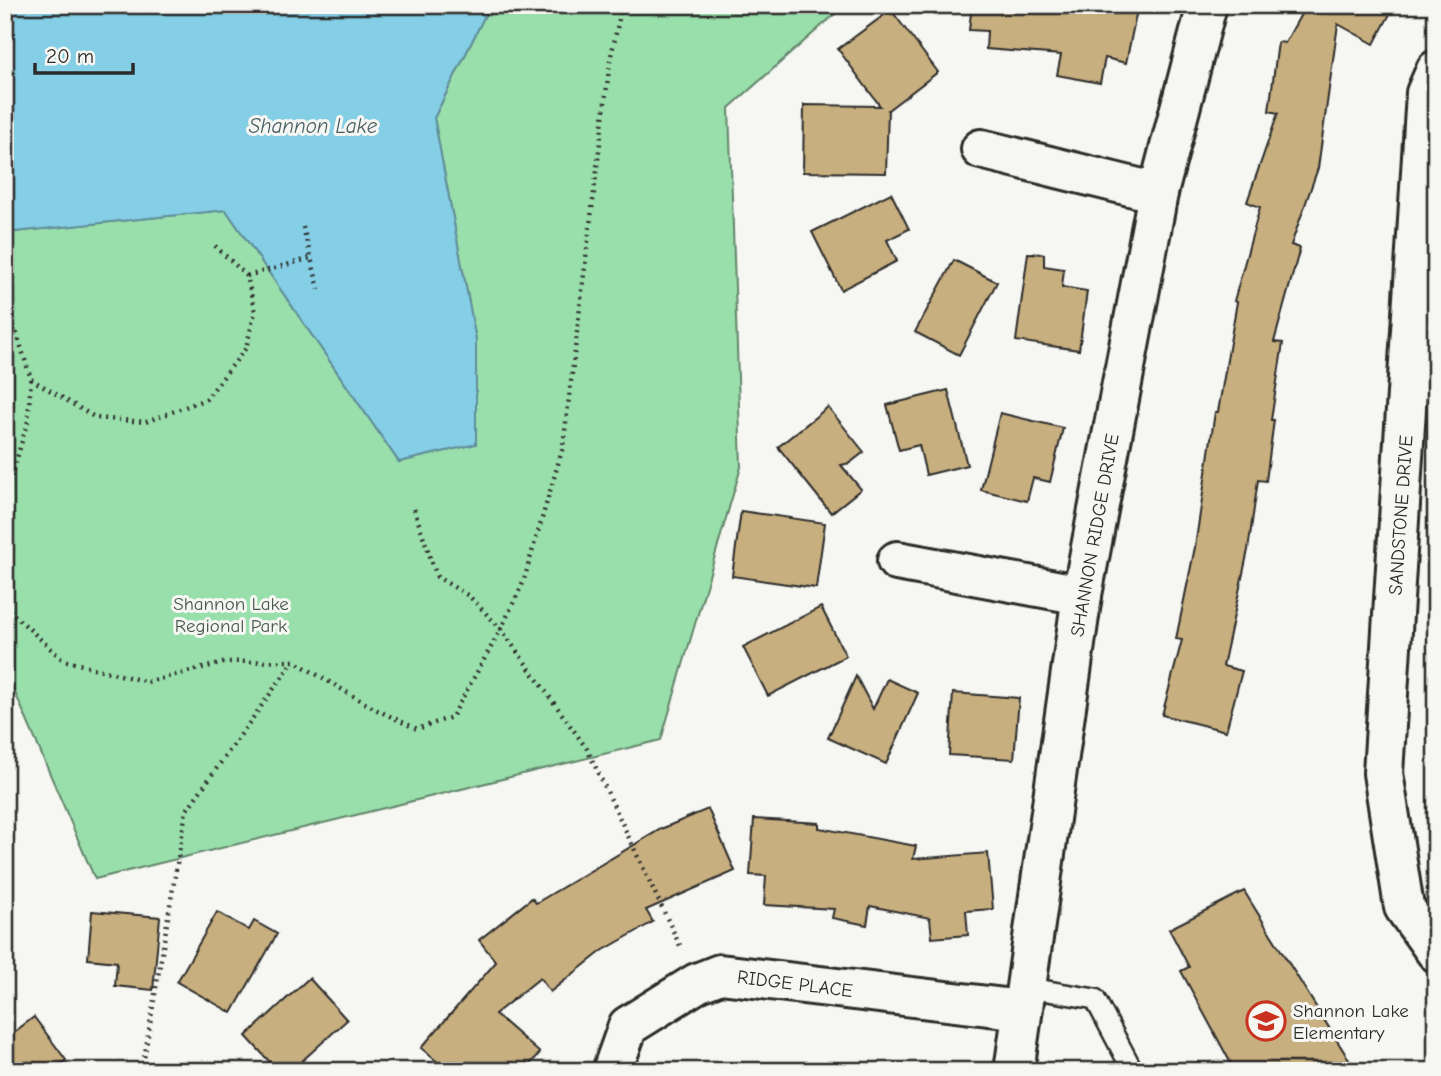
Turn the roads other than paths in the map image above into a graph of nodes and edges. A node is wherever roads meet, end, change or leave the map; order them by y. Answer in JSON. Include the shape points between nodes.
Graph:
{"nodes":[{"id":1,"x":1208,"y":5,"type":"edge"},
{"id":2,"x":1436,"y":70,"type":"edge"},
{"id":3,"x":981,"y":149,"type":"dead end"},
{"id":4,"x":1158,"y":193,"type":"junction"},
{"id":5,"x":897,"y":561,"type":"dead end"},
{"id":6,"x":1082,"y":595,"type":"junction"},
{"id":7,"x":1436,"y":951,"type":"edge"},
{"id":8,"x":1023,"y":999,"type":"junction"},
{"id":9,"x":612,"y":1071,"type":"edge"},
{"id":10,"x":1014,"y":1071,"type":"edge"},
{"id":11,"x":1133,"y":1071,"type":"edge"}],
"edges":[{"from":1,"to":4,"type":"street","name":"SHANNON RIDGE DRIVE"},
{"from":2,"to":7,"type":"street","name":"SANDSTONE DRIVE","via":[[1426,93],[1383,772],[1404,907]]},
{"from":3,"to":4,"type":"street"},
{"from":4,"to":6,"type":"street","name":"SHANNON RIDGE DRIVE"},
{"from":5,"to":6,"type":"street"},
{"from":6,"to":8,"type":"street","name":"SHANNON RIDGE DRIVE"},
{"from":8,"to":9,"type":"street","name":"RIDGE PLACE","via":[[720,974],[628,1026]]},
{"from":8,"to":10,"type":"street","name":"SHANNON RIDGE DRIVE"},
{"from":8,"to":11,"type":"lane","via":[[1095,999]]}]}
